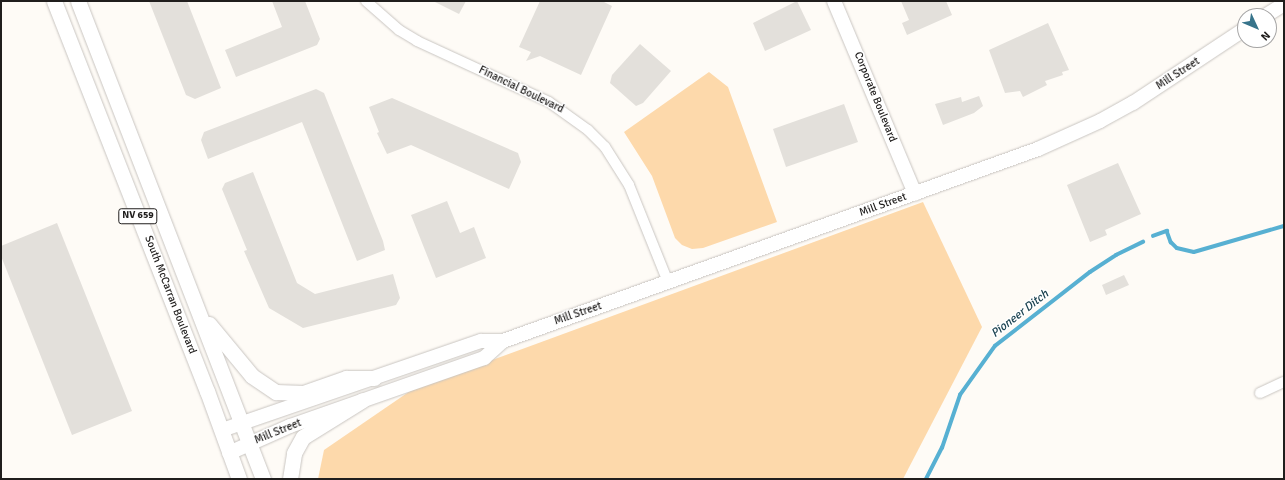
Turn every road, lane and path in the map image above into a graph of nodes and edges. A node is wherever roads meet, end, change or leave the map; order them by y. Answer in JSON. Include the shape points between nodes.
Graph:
{"nodes":[{"id":1,"x":54,"y":1,"type":"edge"},
{"id":2,"x":78,"y":1,"type":"edge"},
{"id":3,"x":366,"y":1,"type":"edge"},
{"id":4,"x":834,"y":1,"type":"edge"},
{"id":5,"x":1237,"y":34,"type":"edge"},
{"id":6,"x":915,"y":194,"type":"junction"},
{"id":7,"x":668,"y":282,"type":"junction"},
{"id":8,"x":198,"y":310,"type":"junction"},
{"id":9,"x":503,"y":341,"type":"junction"},
{"id":10,"x":374,"y":378,"type":"junction"},
{"id":11,"x":1284,"y":382,"type":"edge"},
{"id":12,"x":1260,"y":393,"type":"dead end"},
{"id":13,"x":363,"y":400,"type":"junction"},
{"id":14,"x":242,"y":422,"type":"junction"},
{"id":15,"x":222,"y":430,"type":"junction"},
{"id":16,"x":250,"y":443,"type":"junction"},
{"id":17,"x":229,"y":453,"type":"junction"},
{"id":18,"x":239,"y":479,"type":"edge"},
{"id":19,"x":263,"y":479,"type":"edge"},
{"id":20,"x":290,"y":479,"type":"edge"}],
"edges":[{"from":1,"to":15,"type":"main road","name":"South McCarran Boulevard","number":"NV 659"},
{"from":2,"to":8,"type":"main road","name":"South McCarran Boulevard","number":"NV 659"},
{"from":3,"to":7,"type":"street","name":"Financial Boulevard","via":[[392,25],[417,41],[550,102],[588,130],[605,147],[629,185]]},
{"from":4,"to":6,"type":"main road","name":"Corporate Boulevard"},
{"from":5,"to":6,"type":"main road","name":"Mill Street","via":[[1163,84],[1100,121],[1038,149]]},
{"from":6,"to":7,"type":"main road","name":"Mill Street"},
{"from":7,"to":9,"type":"main road","name":"Mill Street"},
{"from":8,"to":10,"type":"main road","via":[[252,376],[276,392],[302,393],[346,378]]},
{"from":8,"to":14,"type":"main road","name":"South McCarran Boulevard","number":"NV 659"},
{"from":9,"to":10,"type":"main road","name":"Mill Street","via":[[481,341]]},
{"from":9,"to":13,"type":"main road","name":"Mill Street","via":[[484,358]]},
{"from":10,"to":14,"type":"main road","name":"Mill Street"},
{"from":11,"to":12,"type":"street"},
{"from":13,"to":16,"type":"main road","name":"Mill Street"},
{"from":13,"to":20,"type":"main road","via":[[303,437],[294,453]]},
{"from":14,"to":15,"type":"main road","name":"Mill Street"},
{"from":14,"to":16,"type":"main road","name":"South McCarran Boulevard","number":"NV 659"},
{"from":15,"to":17,"type":"main road","name":"South McCarran Boulevard","number":"NV 659"},
{"from":16,"to":17,"type":"main road","name":"Mill Street"},
{"from":16,"to":19,"type":"main road","name":"South McCarran Boulevard","number":"NV 659"},
{"from":17,"to":18,"type":"main road","name":"South McCarran Boulevard","number":"NV 659"}]}
